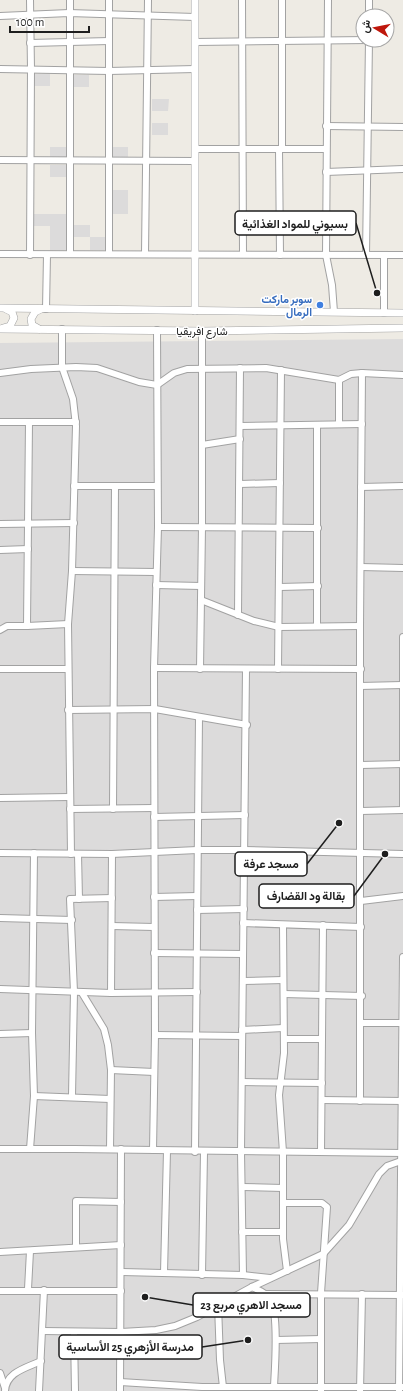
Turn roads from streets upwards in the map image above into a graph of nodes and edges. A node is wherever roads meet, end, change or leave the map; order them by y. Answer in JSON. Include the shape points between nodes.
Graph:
{"nodes":[{"id":1,"x":30,"y":0,"type":"edge"},
{"id":2,"x":70,"y":0,"type":"edge"},
{"id":3,"x":109,"y":0,"type":"edge"},
{"id":4,"x":148,"y":0,"type":"edge"},
{"id":5,"x":195,"y":0,"type":"edge"},
{"id":6,"x":242,"y":0,"type":"edge"},
{"id":7,"x":282,"y":0,"type":"edge"},
{"id":8,"x":328,"y":0,"type":"edge"},
{"id":9,"x":69,"y":13,"type":"junction"},
{"id":10,"x":109,"y":14,"type":"junction"},
{"id":11,"x":0,"y":16,"type":"edge"},
{"id":12,"x":30,"y":16,"type":"junction"},
{"id":13,"x":147,"y":16,"type":"junction"},
{"id":14,"x":195,"y":17,"type":"junction"},
{"id":15,"x":328,"y":40,"type":"junction"},
{"id":16,"x":355,"y":40,"type":"edge"},
{"id":17,"x":109,"y":41,"type":"junction"},
{"id":18,"x":282,"y":41,"type":"junction"},
{"id":19,"x":195,"y":42,"type":"junction"},
{"id":20,"x":241,"y":42,"type":"junction"},
{"id":21,"x":30,"y":43,"type":"junction"},
{"id":22,"x":69,"y":43,"type":"junction"},
{"id":23,"x":369,"y":48,"type":"edge"},
{"id":24,"x":0,"y":68,"type":"edge"},
{"id":25,"x":31,"y":69,"type":"junction"},
{"id":26,"x":195,"y":69,"type":"junction"},
{"id":27,"x":69,"y":70,"type":"junction"},
{"id":28,"x":109,"y":70,"type":"junction"},
{"id":29,"x":147,"y":70,"type":"junction"},
{"id":30,"x":326,"y":126,"type":"junction"},
{"id":31,"x":368,"y":127,"type":"junction"},
{"id":32,"x":403,"y":127,"type":"edge"},
{"id":33,"x":242,"y":148,"type":"junction"},
{"id":34,"x":195,"y":149,"type":"junction"},
{"id":35,"x":280,"y":149,"type":"junction"},
{"id":36,"x":326,"y":149,"type":"junction"},
{"id":37,"x":0,"y":160,"type":"edge"},
{"id":38,"x":30,"y":160,"type":"junction"},
{"id":39,"x":70,"y":160,"type":"junction"},
{"id":40,"x":146,"y":160,"type":"junction"},
{"id":41,"x":109,"y":161,"type":"junction"},
{"id":42,"x":195,"y":161,"type":"junction"},
{"id":43,"x":403,"y":169,"type":"edge"},
{"id":44,"x":367,"y":170,"type":"junction"},
{"id":45,"x":326,"y":172,"type":"junction"},
{"id":46,"x":109,"y":253,"type":"junction"},
{"id":47,"x":0,"y":254,"type":"edge"},
{"id":48,"x":70,"y":254,"type":"junction"},
{"id":49,"x":145,"y":254,"type":"junction"},
{"id":50,"x":195,"y":254,"type":"junction"},
{"id":51,"x":243,"y":254,"type":"junction"},
{"id":52,"x":30,"y":255,"type":"junction"},
{"id":53,"x":47,"y":255,"type":"junction"},
{"id":54,"x":280,"y":255,"type":"junction"},
{"id":55,"x":366,"y":255,"type":"junction"},
{"id":56,"x":326,"y":256,"type":"junction"},
{"id":57,"x":384,"y":256,"type":"junction"},
{"id":58,"x":403,"y":256,"type":"edge"},
{"id":59,"x":2,"y":308,"type":"edge"},
{"id":60,"x":45,"y":309,"type":"junction"},
{"id":61,"x":195,"y":311,"type":"junction"},
{"id":62,"x":334,"y":312,"type":"junction"},
{"id":63,"x":384,"y":313,"type":"junction"},
{"id":64,"x":403,"y":314,"type":"edge"},
{"id":65,"x":403,"y":328,"type":"edge"},
{"id":66,"x":1,"y":329,"type":"edge"},
{"id":67,"x":43,"y":329,"type":"junction"},
{"id":68,"x":62,"y":329,"type":"junction"},
{"id":69,"x":157,"y":330,"type":"junction"},
{"id":70,"x":202,"y":331,"type":"junction"},
{"id":71,"x":62,"y":367,"type":"junction"},
{"id":72,"x":240,"y":368,"type":"junction"},
{"id":73,"x":203,"y":369,"type":"junction"},
{"id":74,"x":281,"y":370,"type":"junction"},
{"id":75,"x":0,"y":373,"type":"edge"},
{"id":76,"x":362,"y":373,"type":"junction"},
{"id":77,"x":403,"y":375,"type":"edge"},
{"id":78,"x":339,"y":380,"type":"junction"},
{"id":79,"x":158,"y":385,"type":"junction"},
{"id":80,"x":0,"y":422,"type":"edge"},
{"id":81,"x":29,"y":422,"type":"junction"},
{"id":82,"x":76,"y":422,"type":"junction"},
{"id":83,"x":339,"y":424,"type":"junction"},
{"id":84,"x":362,"y":424,"type":"junction"},
{"id":85,"x":317,"y":425,"type":"junction"},
{"id":86,"x":240,"y":426,"type":"junction"},
{"id":87,"x":280,"y":426,"type":"junction"},
{"id":88,"x":240,"y":439,"type":"junction"},
{"id":89,"x":202,"y":445,"type":"junction"},
{"id":90,"x":280,"y":483,"type":"junction"},
{"id":91,"x":240,"y":484,"type":"junction"},
{"id":92,"x":74,"y":486,"type":"junction"},
{"id":93,"x":115,"y":486,"type":"junction"},
{"id":94,"x":157,"y":486,"type":"junction"},
{"id":95,"x":403,"y":486,"type":"edge"},
{"id":96,"x":361,"y":487,"type":"junction"},
{"id":97,"x":28,"y":522,"type":"junction"},
{"id":98,"x":74,"y":523,"type":"junction"},
{"id":99,"x":0,"y":524,"type":"edge"},
{"id":100,"x":158,"y":527,"type":"junction"},
{"id":101,"x":202,"y":527,"type":"junction"},
{"id":102,"x":239,"y":528,"type":"junction"},
{"id":103,"x":280,"y":528,"type":"junction"},
{"id":104,"x":318,"y":528,"type":"junction"},
{"id":105,"x":28,"y":549,"type":"junction"},
{"id":106,"x":0,"y":550,"type":"edge"},
{"id":107,"x":361,"y":567,"type":"junction"},
{"id":108,"x":403,"y":568,"type":"edge"},
{"id":109,"x":72,"y":571,"type":"junction"},
{"id":110,"x":113,"y":572,"type":"junction"},
{"id":111,"x":156,"y":572,"type":"junction"},
{"id":112,"x":156,"y":584,"type":"junction"},
{"id":113,"x":201,"y":586,"type":"junction"},
{"id":114,"x":318,"y":586,"type":"junction"},
{"id":115,"x":280,"y":587,"type":"junction"},
{"id":116,"x":201,"y":600,"type":"junction"},
{"id":117,"x":238,"y":615,"type":"junction"},
{"id":118,"x":68,"y":624,"type":"junction"},
{"id":119,"x":27,"y":626,"type":"junction"},
{"id":120,"x":318,"y":626,"type":"junction"},
{"id":121,"x":360,"y":626,"type":"junction"},
{"id":122,"x":279,"y":627,"type":"junction"},
{"id":123,"x":0,"y":630,"type":"edge"},
{"id":124,"x":403,"y":637,"type":"edge"},
{"id":125,"x":154,"y":668,"type":"junction"},
{"id":126,"x":0,"y":669,"type":"edge"},
{"id":127,"x":68,"y":669,"type":"junction"},
{"id":128,"x":200,"y":669,"type":"junction"},
{"id":129,"x":246,"y":669,"type":"junction"},
{"id":130,"x":278,"y":669,"type":"junction"},
{"id":131,"x":361,"y":669,"type":"junction"},
{"id":132,"x":402,"y":685,"type":"junction"},
{"id":133,"x":360,"y":686,"type":"junction"},
{"id":134,"x":113,"y":708,"type":"junction"},
{"id":135,"x":155,"y":709,"type":"junction"},
{"id":136,"x":402,"y":709,"type":"edge"},
{"id":137,"x":68,"y":710,"type":"junction"},
{"id":138,"x":199,"y":717,"type":"junction"},
{"id":139,"x":247,"y":725,"type":"junction"},
{"id":140,"x":403,"y":764,"type":"edge"},
{"id":141,"x":361,"y":765,"type":"junction"},
{"id":142,"x":70,"y":797,"type":"junction"},
{"id":143,"x":0,"y":798,"type":"edge"},
{"id":144,"x":403,"y":806,"type":"edge"},
{"id":145,"x":154,"y":808,"type":"junction"},
{"id":146,"x":70,"y":809,"type":"junction"},
{"id":147,"x":113,"y":809,"type":"junction"},
{"id":148,"x":403,"y":810,"type":"edge"},
{"id":149,"x":361,"y":811,"type":"junction"},
{"id":150,"x":245,"y":815,"type":"junction"},
{"id":151,"x":154,"y":817,"type":"junction"},
{"id":152,"x":198,"y":817,"type":"junction"},
{"id":153,"x":197,"y":850,"type":"junction"},
{"id":154,"x":244,"y":850,"type":"junction"},
{"id":155,"x":154,"y":852,"type":"junction"},
{"id":156,"x":0,"y":853,"type":"edge"},
{"id":157,"x":34,"y":853,"type":"junction"},
{"id":158,"x":360,"y":853,"type":"junction"},
{"id":159,"x":71,"y":854,"type":"junction"},
{"id":160,"x":78,"y":854,"type":"junction"},
{"id":161,"x":112,"y":854,"type":"junction"},
{"id":162,"x":403,"y":854,"type":"edge"},
{"id":163,"x":197,"y":896,"type":"junction"},
{"id":164,"x":403,"y":896,"type":"edge"},
{"id":165,"x":154,"y":897,"type":"junction"},
{"id":166,"x":112,"y":898,"type":"junction"},
{"id":167,"x":79,"y":899,"type":"junction"},
{"id":168,"x":361,"y":901,"type":"junction"},
{"id":169,"x":244,"y":909,"type":"junction"},
{"id":170,"x":197,"y":910,"type":"junction"},
{"id":171,"x":0,"y":918,"type":"edge"},
{"id":172,"x":34,"y":918,"type":"junction"},
{"id":173,"x":72,"y":920,"type":"junction"},
{"id":174,"x":244,"y":923,"type":"junction"},
{"id":175,"x":283,"y":925,"type":"junction"},
{"id":176,"x":323,"y":925,"type":"junction"},
{"id":177,"x":112,"y":926,"type":"junction"},
{"id":178,"x":154,"y":927,"type":"junction"},
{"id":179,"x":361,"y":927,"type":"junction"},
{"id":180,"x":154,"y":953,"type":"junction"},
{"id":181,"x":197,"y":954,"type":"junction"},
{"id":182,"x":243,"y":954,"type":"junction"},
{"id":183,"x":403,"y":957,"type":"edge"},
{"id":184,"x":284,"y":980,"type":"junction"},
{"id":185,"x":242,"y":981,"type":"junction"},
{"id":186,"x":0,"y":990,"type":"edge"},
{"id":187,"x":33,"y":992,"type":"junction"},
{"id":188,"x":74,"y":992,"type":"junction"},
{"id":189,"x":82,"y":992,"type":"junction"},
{"id":190,"x":197,"y":992,"type":"junction"},
{"id":191,"x":111,"y":993,"type":"junction"},
{"id":192,"x":154,"y":993,"type":"junction"},
{"id":193,"x":284,"y":994,"type":"junction"},
{"id":194,"x":322,"y":995,"type":"junction"},
{"id":195,"x":362,"y":996,"type":"junction"},
{"id":196,"x":402,"y":1019,"type":"edge"},
{"id":197,"x":361,"y":1023,"type":"junction"},
{"id":198,"x":283,"y":1028,"type":"junction"},
{"id":199,"x":32,"y":1033,"type":"junction"},
{"id":200,"x":242,"y":1033,"type":"junction"},
{"id":201,"x":0,"y":1034,"type":"edge"},
{"id":202,"x":155,"y":1035,"type":"junction"},
{"id":203,"x":197,"y":1036,"type":"junction"},
{"id":204,"x":284,"y":1039,"type":"junction"},
{"id":205,"x":322,"y":1039,"type":"junction"},
{"id":206,"x":110,"y":1070,"type":"junction"},
{"id":207,"x":154,"y":1072,"type":"junction"},
{"id":208,"x":242,"y":1082,"type":"junction"},
{"id":209,"x":279,"y":1083,"type":"junction"},
{"id":210,"x":322,"y":1083,"type":"junction"},
{"id":211,"x":34,"y":1096,"type":"junction"},
{"id":212,"x":72,"y":1096,"type":"junction"},
{"id":213,"x":110,"y":1099,"type":"junction"},
{"id":214,"x":322,"y":1100,"type":"junction"},
{"id":215,"x":360,"y":1101,"type":"junction"},
{"id":216,"x":402,"y":1101,"type":"edge"},
{"id":217,"x":30,"y":1149,"type":"junction"},
{"id":218,"x":110,"y":1149,"type":"junction"},
{"id":219,"x":121,"y":1149,"type":"junction"},
{"id":220,"x":0,"y":1150,"type":"edge"},
{"id":221,"x":153,"y":1150,"type":"junction"},
{"id":222,"x":166,"y":1151,"type":"junction"},
{"id":223,"x":195,"y":1152,"type":"junction"},
{"id":224,"x":204,"y":1152,"type":"junction"},
{"id":225,"x":241,"y":1152,"type":"junction"},
{"id":226,"x":283,"y":1152,"type":"junction"},
{"id":227,"x":321,"y":1152,"type":"junction"},
{"id":228,"x":402,"y":1154,"type":"edge"},
{"id":229,"x":401,"y":1161,"type":"junction"},
{"id":230,"x":242,"y":1187,"type":"junction"},
{"id":231,"x":283,"y":1188,"type":"junction"},
{"id":232,"x":121,"y":1202,"type":"junction"},
{"id":233,"x":283,"y":1203,"type":"junction"},
{"id":234,"x":402,"y":1205,"type":"edge"},
{"id":235,"x":242,"y":1232,"type":"junction"},
{"id":236,"x":283,"y":1232,"type":"junction"},
{"id":237,"x":121,"y":1245,"type":"junction"},
{"id":238,"x":76,"y":1247,"type":"junction"},
{"id":239,"x":30,"y":1251,"type":"junction"},
{"id":240,"x":0,"y":1252,"type":"edge"},
{"id":241,"x":323,"y":1254,"type":"junction"},
{"id":242,"x":287,"y":1271,"type":"junction"},
{"id":243,"x":122,"y":1272,"type":"junction"},
{"id":244,"x":164,"y":1273,"type":"junction"},
{"id":245,"x":202,"y":1275,"type":"junction"},
{"id":246,"x":243,"y":1275,"type":"junction"},
{"id":247,"x":270,"y":1278,"type":"junction"},
{"id":248,"x":252,"y":1287,"type":"junction"},
{"id":249,"x":28,"y":1290,"type":"junction"},
{"id":250,"x":44,"y":1290,"type":"junction"},
{"id":251,"x":0,"y":1291,"type":"edge"},
{"id":252,"x":121,"y":1291,"type":"junction"},
{"id":253,"x":321,"y":1293,"type":"junction"},
{"id":254,"x":266,"y":1294,"type":"junction"},
{"id":255,"x":362,"y":1294,"type":"junction"},
{"id":256,"x":401,"y":1295,"type":"edge"},
{"id":257,"x":218,"y":1305,"type":"junction"},
{"id":258,"x":43,"y":1331,"type":"junction"},
{"id":259,"x":74,"y":1332,"type":"junction"},
{"id":260,"x":121,"y":1332,"type":"junction"},
{"id":261,"x":321,"y":1339,"type":"junction"},
{"id":262,"x":276,"y":1340,"type":"junction"},
{"id":263,"x":41,"y":1361,"type":"junction"},
{"id":264,"x":0,"y":1373,"type":"edge"},
{"id":265,"x":120,"y":1382,"type":"junction"},
{"id":266,"x":274,"y":1386,"type":"junction"},
{"id":267,"x":223,"y":1387,"type":"junction"},
{"id":268,"x":242,"y":1388,"type":"edge"},
{"id":269,"x":282,"y":1388,"type":"edge"},
{"id":270,"x":321,"y":1388,"type":"edge"},
{"id":271,"x":401,"y":1388,"type":"edge"},
{"id":272,"x":5,"y":1389,"type":"edge"},
{"id":273,"x":202,"y":1389,"type":"edge"},
{"id":274,"x":360,"y":1389,"type":"edge"},
{"id":275,"x":39,"y":1391,"type":"edge"},
{"id":276,"x":75,"y":1391,"type":"edge"},
{"id":277,"x":120,"y":1391,"type":"edge"}],
"edges":[{"from":1,"to":12,"type":"street"},
{"from":2,"to":9,"type":"street"},
{"from":3,"to":10,"type":"street"},
{"from":4,"to":13,"type":"street"},
{"from":5,"to":14,"type":"street"},
{"from":6,"to":20,"type":"street"},
{"from":7,"to":18,"type":"street"},
{"from":8,"to":15,"type":"street"},
{"from":9,"to":10,"type":"street"},
{"from":9,"to":12,"type":"street"},
{"from":9,"to":22,"type":"street"},
{"from":10,"to":13,"type":"street"},
{"from":10,"to":17,"type":"street"},
{"from":11,"to":12,"type":"street"},
{"from":12,"to":21,"type":"street"},
{"from":13,"to":14,"type":"street"},
{"from":13,"to":29,"type":"street"},
{"from":14,"to":19,"type":"street"},
{"from":15,"to":16,"type":"street"},
{"from":15,"to":18,"type":"street"},
{"from":15,"to":30,"type":"street"},
{"from":17,"to":22,"type":"street"},
{"from":17,"to":28,"type":"street"},
{"from":18,"to":20,"type":"street"},
{"from":18,"to":35,"type":"street"},
{"from":19,"to":20,"type":"street"},
{"from":19,"to":26,"type":"street"},
{"from":20,"to":33,"type":"street"},
{"from":21,"to":22,"type":"street"},
{"from":21,"to":25,"type":"street"},
{"from":22,"to":27,"type":"street"},
{"from":23,"to":31,"type":"street"},
{"from":24,"to":25,"type":"street"},
{"from":25,"to":27,"type":"street"},
{"from":25,"to":38,"type":"street"},
{"from":26,"to":29,"type":"street"},
{"from":26,"to":34,"type":"street"},
{"from":27,"to":28,"type":"street"},
{"from":27,"to":39,"type":"street"},
{"from":28,"to":29,"type":"street"},
{"from":28,"to":41,"type":"street"},
{"from":29,"to":40,"type":"street"},
{"from":30,"to":31,"type":"street"},
{"from":30,"to":36,"type":"street"},
{"from":31,"to":32,"type":"street"},
{"from":31,"to":44,"type":"street"},
{"from":33,"to":34,"type":"street"},
{"from":33,"to":35,"type":"street"},
{"from":33,"to":51,"type":"street"},
{"from":34,"to":42,"type":"street"},
{"from":35,"to":36,"type":"street"},
{"from":35,"to":54,"type":"street"},
{"from":36,"to":45,"type":"street"},
{"from":37,"to":38,"type":"street"},
{"from":38,"to":39,"type":"street"},
{"from":38,"to":52,"type":"street"},
{"from":39,"to":41,"type":"street"},
{"from":39,"to":48,"type":"street"},
{"from":40,"to":41,"type":"street"},
{"from":40,"to":42,"type":"street"},
{"from":40,"to":49,"type":"street"},
{"from":41,"to":46,"type":"street"},
{"from":42,"to":50,"type":"street"},
{"from":43,"to":44,"type":"street"},
{"from":44,"to":45,"type":"street"},
{"from":44,"to":55,"type":"street"},
{"from":45,"to":56,"type":"street"},
{"from":46,"to":48,"type":"street"},
{"from":46,"to":49,"type":"street"},
{"from":47,"to":52,"type":"street"},
{"from":48,"to":53,"type":"street"},
{"from":49,"to":50,"type":"street"},
{"from":50,"to":51,"type":"street"},
{"from":50,"to":61,"type":"street"},
{"from":51,"to":54,"type":"street"},
{"from":52,"to":53,"type":"street"},
{"from":53,"to":60,"type":"street"},
{"from":54,"to":56,"type":"street"},
{"from":55,"to":56,"type":"street"},
{"from":55,"to":57,"type":"street"},
{"from":56,"to":62,"type":"street"},
{"from":57,"to":58,"type":"street"},
{"from":57,"to":63,"type":"street"},
{"from":59,"to":60,"type":"street","name":"شارع افريقيا"},
{"from":59,"to":66,"type":"street","via":[[10,310],[14,318],[10,326]]},
{"from":60,"to":61,"type":"street","name":"شارع افريقيا"},
{"from":60,"to":67,"type":"street","via":[[35,312],[31,319],[34,327]]},
{"from":61,"to":62,"type":"street","name":"شارع افريقيا"},
{"from":62,"to":63,"type":"street","name":"شارع افريقيا"},
{"from":63,"to":64,"type":"street","name":"شارع افريقيا"},
{"from":65,"to":70,"type":"street","name":"شارع افريقيا"},
{"from":66,"to":67,"type":"street","name":"شارع افريقيا"},
{"from":67,"to":68,"type":"street","name":"شارع افريقيا"},
{"from":68,"to":69,"type":"street","name":"شارع افريقيا"},
{"from":68,"to":71,"type":"street"},
{"from":69,"to":70,"type":"street","name":"شارع افريقيا"},
{"from":69,"to":79,"type":"street"},
{"from":70,"to":73,"type":"street"},
{"from":71,"to":75,"type":"street"},
{"from":71,"to":79,"type":"street","via":[[97,368],[139,382]]},
{"from":71,"to":82,"type":"street","via":[[73,399]]},
{"from":72,"to":73,"type":"street"},
{"from":72,"to":74,"type":"street"},
{"from":72,"to":86,"type":"street"},
{"from":73,"to":79,"type":"street","via":[[187,369],[174,373]]},
{"from":73,"to":89,"type":"street"},
{"from":74,"to":78,"type":"street"},
{"from":74,"to":87,"type":"street"},
{"from":76,"to":77,"type":"street"},
{"from":76,"to":78,"type":"street","via":[[351,374]]},
{"from":76,"to":84,"type":"street"},
{"from":78,"to":83,"type":"street"},
{"from":79,"to":94,"type":"street"},
{"from":80,"to":81,"type":"street"},
{"from":81,"to":82,"type":"street"},
{"from":81,"to":97,"type":"street"},
{"from":82,"to":92,"type":"street"},
{"from":83,"to":84,"type":"street"},
{"from":83,"to":85,"type":"street"},
{"from":84,"to":96,"type":"street"},
{"from":85,"to":87,"type":"street"},
{"from":85,"to":104,"type":"street"},
{"from":86,"to":87,"type":"street"},
{"from":86,"to":88,"type":"street"},
{"from":87,"to":90,"type":"street"},
{"from":88,"to":89,"type":"street"},
{"from":88,"to":91,"type":"street"},
{"from":89,"to":101,"type":"street"},
{"from":90,"to":91,"type":"street"},
{"from":90,"to":103,"type":"street"},
{"from":91,"to":102,"type":"street"},
{"from":92,"to":93,"type":"street"},
{"from":92,"to":98,"type":"street"},
{"from":93,"to":94,"type":"street"},
{"from":93,"to":110,"type":"street"},
{"from":94,"to":100,"type":"street"},
{"from":95,"to":96,"type":"street"},
{"from":96,"to":107,"type":"street"},
{"from":97,"to":98,"type":"street"},
{"from":97,"to":99,"type":"street"},
{"from":97,"to":105,"type":"street"},
{"from":98,"to":109,"type":"street"},
{"from":100,"to":101,"type":"street"},
{"from":100,"to":111,"type":"street"},
{"from":101,"to":102,"type":"street"},
{"from":101,"to":113,"type":"street"},
{"from":102,"to":103,"type":"street"},
{"from":102,"to":117,"type":"street"},
{"from":103,"to":104,"type":"street"},
{"from":103,"to":115,"type":"street"},
{"from":104,"to":114,"type":"street"},
{"from":105,"to":106,"type":"street"},
{"from":105,"to":119,"type":"street"},
{"from":107,"to":108,"type":"street"},
{"from":107,"to":121,"type":"street"},
{"from":109,"to":110,"type":"street"},
{"from":109,"to":118,"type":"street"},
{"from":110,"to":111,"type":"street"},
{"from":110,"to":134,"type":"street"},
{"from":111,"to":112,"type":"street"},
{"from":112,"to":113,"type":"street"},
{"from":112,"to":125,"type":"street"},
{"from":113,"to":116,"type":"street"},
{"from":114,"to":115,"type":"street"},
{"from":114,"to":120,"type":"street"},
{"from":115,"to":122,"type":"street"},
{"from":116,"to":117,"type":"street"},
{"from":116,"to":128,"type":"street"},
{"from":117,"to":122,"type":"street"},
{"from":118,"to":119,"type":"street"},
{"from":118,"to":127,"type":"street"},
{"from":119,"to":123,"type":"street","via":[[7,626]]},
{"from":120,"to":121,"type":"street"},
{"from":120,"to":122,"type":"street"},
{"from":121,"to":131,"type":"street"},
{"from":122,"to":130,"type":"street"},
{"from":124,"to":132,"type":"street"},
{"from":125,"to":128,"type":"street"},
{"from":125,"to":135,"type":"street"},
{"from":126,"to":127,"type":"street"},
{"from":127,"to":137,"type":"street"},
{"from":128,"to":129,"type":"street"},
{"from":129,"to":130,"type":"street"},
{"from":129,"to":139,"type":"street"},
{"from":130,"to":131,"type":"street"},
{"from":131,"to":133,"type":"street"},
{"from":132,"to":133,"type":"street"},
{"from":132,"to":136,"type":"street"},
{"from":133,"to":141,"type":"street"},
{"from":134,"to":135,"type":"street"},
{"from":134,"to":137,"type":"street"},
{"from":134,"to":147,"type":"street"},
{"from":135,"to":138,"type":"street"},
{"from":135,"to":145,"type":"street"},
{"from":136,"to":140,"type":"street"},
{"from":137,"to":142,"type":"street"},
{"from":138,"to":139,"type":"street"},
{"from":138,"to":152,"type":"street"},
{"from":139,"to":150,"type":"street"},
{"from":140,"to":141,"type":"street"},
{"from":140,"to":144,"type":"street"},
{"from":141,"to":149,"type":"street"},
{"from":142,"to":143,"type":"street"},
{"from":142,"to":146,"type":"street"},
{"from":145,"to":147,"type":"street"},
{"from":145,"to":151,"type":"street"},
{"from":146,"to":147,"type":"street"},
{"from":146,"to":159,"type":"street"},
{"from":148,"to":149,"type":"street"},
{"from":149,"to":158,"type":"street"},
{"from":150,"to":152,"type":"street"},
{"from":150,"to":154,"type":"street"},
{"from":151,"to":152,"type":"street"},
{"from":151,"to":155,"type":"street"},
{"from":152,"to":153,"type":"street"},
{"from":153,"to":154,"type":"street"},
{"from":153,"to":155,"type":"street"},
{"from":153,"to":163,"type":"street"},
{"from":154,"to":158,"type":"street"},
{"from":154,"to":169,"type":"street"},
{"from":155,"to":161,"type":"street"},
{"from":155,"to":165,"type":"street"},
{"from":156,"to":157,"type":"street"},
{"from":157,"to":159,"type":"street"},
{"from":157,"to":172,"type":"street"},
{"from":158,"to":162,"type":"street"},
{"from":158,"to":168,"type":"street"},
{"from":159,"to":160,"type":"street"},
{"from":160,"to":161,"type":"street"},
{"from":160,"to":167,"type":"street"},
{"from":161,"to":166,"type":"street"},
{"from":163,"to":165,"type":"street"},
{"from":163,"to":170,"type":"street"},
{"from":164,"to":168,"type":"street"},
{"from":165,"to":178,"type":"street"},
{"from":166,"to":167,"type":"street"},
{"from":166,"to":177,"type":"street"},
{"from":167,"to":173,"type":"street","via":[[70,899]]},
{"from":168,"to":179,"type":"street"},
{"from":169,"to":170,"type":"street"},
{"from":169,"to":174,"type":"street"},
{"from":170,"to":181,"type":"street"},
{"from":171,"to":172,"type":"street"},
{"from":172,"to":173,"type":"street"},
{"from":172,"to":187,"type":"street"},
{"from":173,"to":188,"type":"street"},
{"from":174,"to":175,"type":"street"},
{"from":174,"to":182,"type":"street"},
{"from":175,"to":176,"type":"street"},
{"from":175,"to":184,"type":"street"},
{"from":176,"to":179,"type":"street"},
{"from":176,"to":194,"type":"street"},
{"from":177,"to":178,"type":"street"},
{"from":177,"to":191,"type":"street"},
{"from":178,"to":180,"type":"street"},
{"from":179,"to":195,"type":"street"},
{"from":180,"to":181,"type":"street"},
{"from":180,"to":192,"type":"street"},
{"from":181,"to":182,"type":"street"},
{"from":181,"to":190,"type":"street"},
{"from":182,"to":185,"type":"street"},
{"from":183,"to":196,"type":"street"},
{"from":184,"to":185,"type":"street"},
{"from":184,"to":193,"type":"street"},
{"from":185,"to":200,"type":"street"},
{"from":186,"to":187,"type":"street"},
{"from":187,"to":188,"type":"street"},
{"from":187,"to":199,"type":"street"},
{"from":188,"to":189,"type":"street"},
{"from":188,"to":212,"type":"street"},
{"from":189,"to":191,"type":"street"},
{"from":189,"to":206,"type":"street","via":[[107,1037]]},
{"from":190,"to":192,"type":"street"},
{"from":190,"to":203,"type":"street"},
{"from":191,"to":192,"type":"street"},
{"from":192,"to":202,"type":"street"},
{"from":193,"to":194,"type":"street"},
{"from":193,"to":198,"type":"street"},
{"from":194,"to":195,"type":"street"},
{"from":194,"to":205,"type":"street"},
{"from":195,"to":197,"type":"street"},
{"from":196,"to":197,"type":"street"},
{"from":196,"to":216,"type":"street"},
{"from":197,"to":215,"type":"street"},
{"from":198,"to":200,"type":"street"},
{"from":198,"to":204,"type":"street"},
{"from":199,"to":201,"type":"street"},
{"from":199,"to":211,"type":"street"},
{"from":200,"to":203,"type":"street"},
{"from":200,"to":208,"type":"street"},
{"from":202,"to":203,"type":"street"},
{"from":202,"to":207,"type":"street"},
{"from":203,"to":223,"type":"street"},
{"from":204,"to":205,"type":"street"},
{"from":204,"to":209,"type":"street"},
{"from":205,"to":210,"type":"street"},
{"from":206,"to":207,"type":"street"},
{"from":206,"to":213,"type":"street"},
{"from":207,"to":221,"type":"street"},
{"from":208,"to":209,"type":"street"},
{"from":208,"to":225,"type":"street"},
{"from":209,"to":210,"type":"street"},
{"from":209,"to":226,"type":"street"},
{"from":210,"to":214,"type":"street"},
{"from":211,"to":212,"type":"street"},
{"from":211,"to":217,"type":"street"},
{"from":212,"to":213,"type":"street"},
{"from":213,"to":218,"type":"street"},
{"from":214,"to":215,"type":"street"},
{"from":214,"to":227,"type":"street"},
{"from":215,"to":216,"type":"street"},
{"from":216,"to":228,"type":"street"},
{"from":217,"to":218,"type":"street"},
{"from":217,"to":220,"type":"street"},
{"from":218,"to":219,"type":"street"},
{"from":219,"to":221,"type":"street"},
{"from":219,"to":232,"type":"street"},
{"from":221,"to":222,"type":"street"},
{"from":222,"to":223,"type":"street"},
{"from":222,"to":244,"type":"street"},
{"from":223,"to":224,"type":"street"},
{"from":224,"to":225,"type":"street"},
{"from":224,"to":245,"type":"street"},
{"from":225,"to":226,"type":"street"},
{"from":225,"to":230,"type":"street"},
{"from":226,"to":227,"type":"street"},
{"from":226,"to":231,"type":"street"},
{"from":227,"to":228,"type":"street"},
{"from":228,"to":229,"type":"street"},
{"from":229,"to":234,"type":"street"},
{"from":229,"to":241,"type":"street","via":[[387,1166],[379,1174],[349,1224]]},
{"from":230,"to":231,"type":"street"},
{"from":230,"to":235,"type":"street"},
{"from":231,"to":233,"type":"street"},
{"from":232,"to":237,"type":"street"},
{"from":232,"to":238,"type":"street","via":[[76,1201]]},
{"from":233,"to":236,"type":"street"},
{"from":233,"to":241,"type":"street","via":[[326,1205]]},
{"from":234,"to":256,"type":"street"},
{"from":235,"to":236,"type":"street"},
{"from":235,"to":246,"type":"street"},
{"from":236,"to":242,"type":"street"},
{"from":237,"to":238,"type":"street"},
{"from":237,"to":243,"type":"street"},
{"from":238,"to":239,"type":"street"},
{"from":239,"to":240,"type":"street"},
{"from":239,"to":249,"type":"street"},
{"from":241,"to":242,"type":"street"},
{"from":241,"to":253,"type":"street"},
{"from":242,"to":247,"type":"street"},
{"from":243,"to":244,"type":"street"},
{"from":243,"to":252,"type":"street"},
{"from":244,"to":245,"type":"street"},
{"from":245,"to":246,"type":"street"},
{"from":246,"to":247,"type":"street"},
{"from":247,"to":248,"type":"street"},
{"from":248,"to":254,"type":"street"},
{"from":248,"to":257,"type":"street"},
{"from":249,"to":250,"type":"street"},
{"from":249,"to":251,"type":"street"},
{"from":250,"to":252,"type":"street"},
{"from":250,"to":258,"type":"street"},
{"from":252,"to":260,"type":"street"},
{"from":253,"to":254,"type":"street"},
{"from":253,"to":255,"type":"street"},
{"from":253,"to":261,"type":"street"},
{"from":254,"to":262,"type":"street","via":[[273,1305]]},
{"from":255,"to":256,"type":"street"},
{"from":255,"to":274,"type":"street"},
{"from":256,"to":271,"type":"street"},
{"from":257,"to":260,"type":"street","via":[[175,1326]]},
{"from":257,"to":267,"type":"street"},
{"from":258,"to":259,"type":"street"},
{"from":258,"to":263,"type":"street"},
{"from":259,"to":260,"type":"street"},
{"from":259,"to":276,"type":"street"},
{"from":260,"to":265,"type":"street"},
{"from":261,"to":262,"type":"street"},
{"from":261,"to":270,"type":"street"},
{"from":262,"to":266,"type":"street"},
{"from":263,"to":272,"type":"street","via":[[12,1374]]},
{"from":263,"to":275,"type":"street"},
{"from":264,"to":272,"type":"street"},
{"from":265,"to":273,"type":"street"},
{"from":265,"to":277,"type":"street"},
{"from":266,"to":268,"type":"street"},
{"from":266,"to":269,"type":"street"},
{"from":267,"to":268,"type":"street"},
{"from":267,"to":273,"type":"street"},
{"from":269,"to":270,"type":"street"},
{"from":270,"to":274,"type":"street"},
{"from":271,"to":274,"type":"street"}]}
